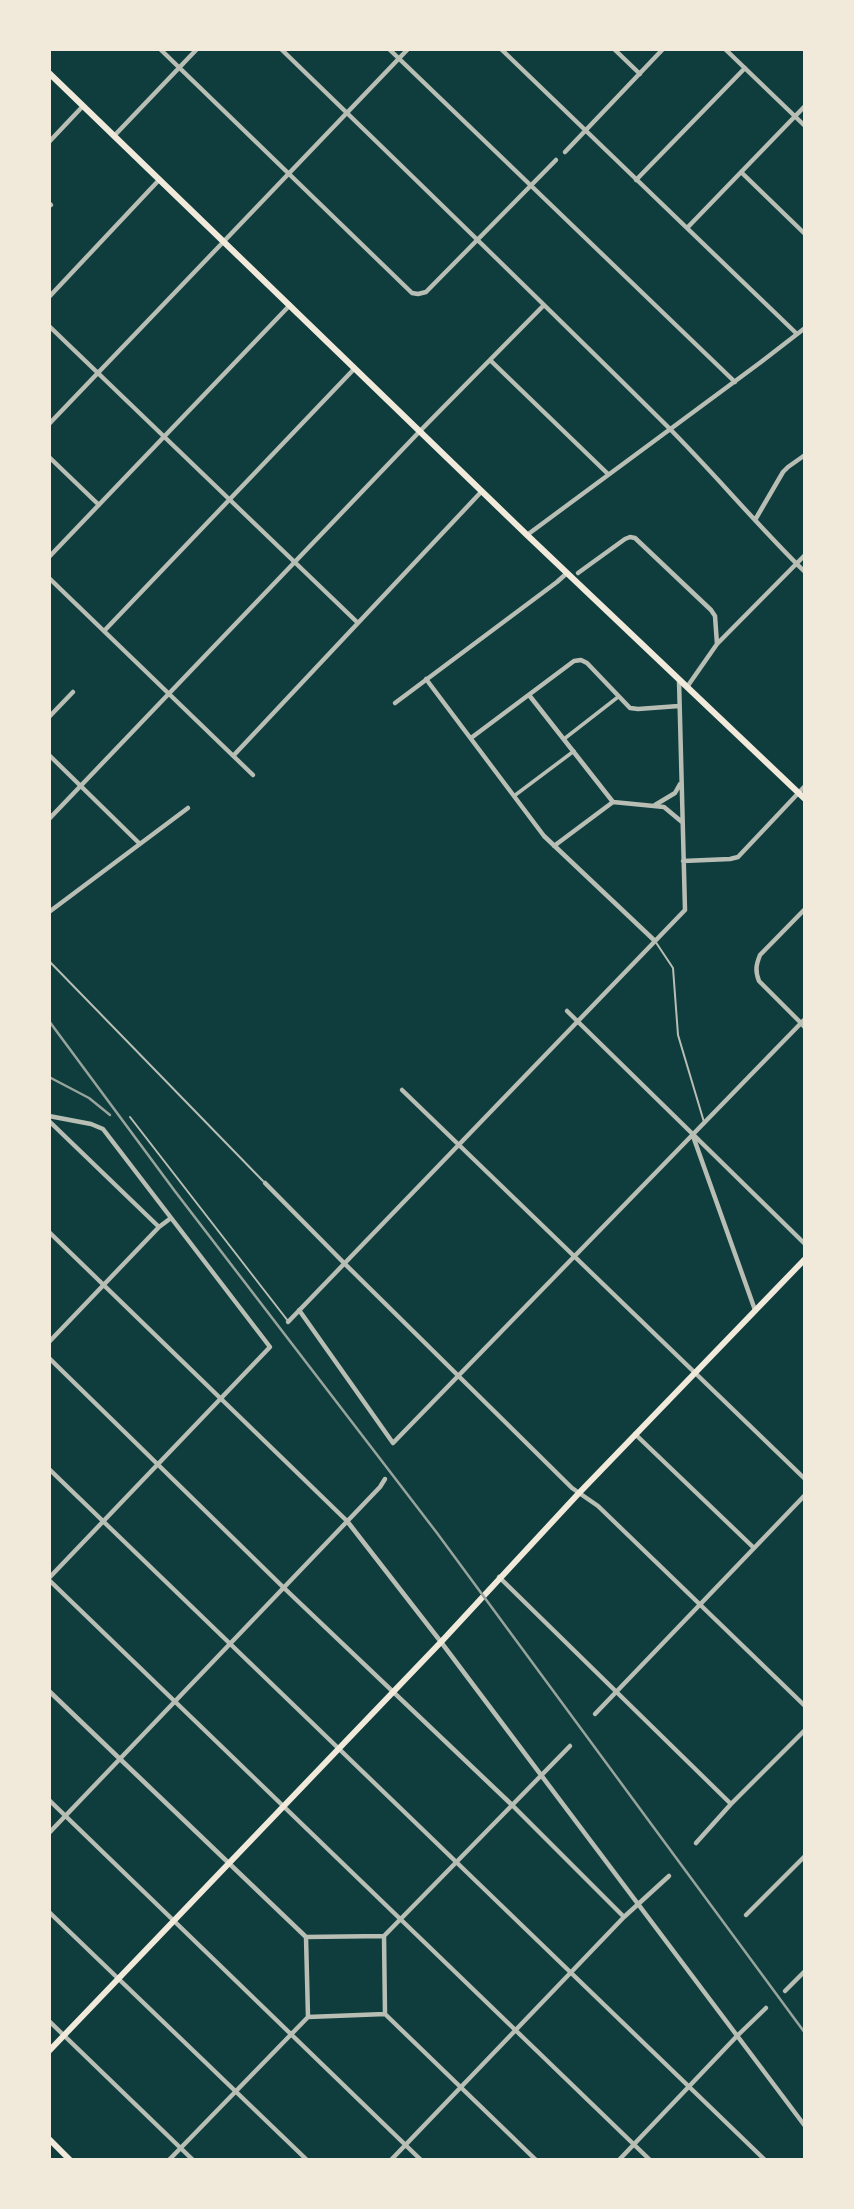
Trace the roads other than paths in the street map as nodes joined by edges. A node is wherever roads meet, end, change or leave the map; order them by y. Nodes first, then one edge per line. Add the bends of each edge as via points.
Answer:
1 (160, 49) edge
2 (197, 49) edge
3 (281, 49) edge
4 (389, 49) edge
5 (408, 49) edge
6 (501, 49) edge
7 (614, 49) edge
8 (663, 49) edge
9 (725, 49) edge
10 (399, 58) junction
11 (179, 68) junction
12 (745, 68) junction
13 (49, 73) edge
14 (640, 74) junction
15 (83, 106) junction
16 (805, 106) edge
17 (347, 113) junction
18 (795, 116) junction
19 (805, 126) edge
20 (585, 131) junction
21 (114, 136) junction
22 (49, 142) edge
23 (565, 152) dead end
24 (556, 160) dead end
25 (741, 172) junction
26 (288, 173) junction
27 (159, 180) junction
28 (636, 180) junction
29 (531, 185) junction
30 (687, 228) junction
31 (805, 233) edge
32 (478, 240) junction
33 (224, 241) junction
34 (49, 297) edge
35 (290, 305) junction
36 (544, 305) junction
37 (49, 326) edge
38 (805, 328) edge
39 (797, 334) junction
40 (490, 360) junction
41 (355, 368) junction
42 (97, 372) junction
43 (734, 382) junction
44 (49, 424) edge
45 (670, 429) junction
46 (420, 431) junction
47 (164, 437) junction
48 (805, 455) edge
49 (49, 457) edge
50 (608, 474) junction
51 (482, 491) junction
52 (229, 499) junction
53 (99, 505) junction
54 (755, 520) junction
55 (527, 535) junction
56 (805, 555) edge
57 (49, 557) edge
58 (295, 562) junction
59 (797, 564) junction
60 (805, 572) edge
61 (567, 573) junction
62 (578, 573) dead end
63 (49, 578) edge
64 (358, 623) junction
65 (105, 630) junction
66 (717, 644) junction
67 (426, 679) junction
68 (679, 680) junction
69 (686, 687) junction
70 (74, 692) dead end
71 (170, 693) junction
72 (529, 695) junction
73 (618, 697) junction
74 (395, 703) dead end
75 (679, 706) junction
76 (49, 717) edge
77 (471, 738) junction
78 (564, 739) junction
79 (574, 751) junction
80 (49, 755) edge
81 (234, 755) junction
82 (253, 775) dead end
83 (681, 782) junction
84 (81, 785) junction
85 (805, 786) edge
86 (799, 793) junction
87 (514, 796) junction
88 (805, 799) edge
89 (613, 802) junction
90 (654, 805) junction
91 (188, 808) dead end
92 (49, 819) edge
93 (682, 822) junction
94 (140, 844) junction
95 (554, 846) junction
96 (683, 860) junction
97 (805, 909) edge
98 (49, 912) edge
99 (655, 941) junction
100 (49, 961) edge
101 (567, 1011) dead end
102 (578, 1021) junction
103 (804, 1023) edge
104 (402, 1090) dead end
105 (49, 1116) edge
106 (130, 1117) dead end
107 (49, 1121) edge
108 (704, 1123) junction
109 (693, 1135) junction
110 (458, 1145) junction
111 (265, 1183) joint
112 (171, 1218) junction
113 (159, 1227) junction
114 (49, 1232) edge
115 (805, 1244) edge
116 (574, 1256) junction
117 (805, 1259) edge
118 (344, 1264) junction
119 (104, 1285) junction
120 (299, 1310) junction
121 (755, 1310) junction
122 (288, 1322) joint
123 (49, 1342) edge
124 (49, 1358) edge
125 (695, 1372) junction
126 (458, 1376) junction
127 (222, 1399) junction
128 (635, 1434) junction
129 (158, 1464) junction
130 (49, 1469) edge
131 (384, 1479) dead end
132 (805, 1479) edge
133 (579, 1493) junction
134 (805, 1495) edge
135 (347, 1521) junction
136 (103, 1523) junction
137 (754, 1548) junction
138 (499, 1577) junction
139 (49, 1579) edge
140 (283, 1587) junction
141 (700, 1604) junction
142 (441, 1642) junction
143 (229, 1644) junction
144 (49, 1691) edge
145 (393, 1692) junction
146 (616, 1692) junction
147 (175, 1700) junction
148 (805, 1706) edge
149 (594, 1714) dead end
150 (805, 1730) edge
151 (570, 1746) dead end
152 (338, 1749) junction
153 (120, 1759) junction
154 (540, 1775) junction
155 (49, 1800) edge
156 (512, 1804) junction
157 (731, 1804) junction
158 (284, 1807) junction
159 (65, 1816) junction
160 (49, 1833) edge
161 (696, 1843) dead end
162 (805, 1856) edge
163 (457, 1861) junction
164 (229, 1864) junction
165 (669, 1876) dead end
166 (638, 1903) junction
167 (49, 1912) edge
168 (746, 1915) dead end
169 (624, 1916) junction
170 (402, 1919) junction
171 (174, 1920) junction
172 (306, 1937) junction
173 (384, 1937) junction
174 (805, 1970) edge
175 (570, 1972) junction
176 (119, 1979) junction
177 (785, 1991) dead end
178 (766, 2008) dead end
179 (385, 2014) junction
180 (308, 2017) junction
181 (49, 2021) edge
182 (514, 2030) junction
183 (291, 2035) junction
184 (64, 2036) junction
185 (737, 2036) junction
186 (49, 2051) edge
187 (688, 2086) junction
188 (460, 2087) junction
189 (237, 2091) junction
190 (805, 2126) edge
191 (49, 2139) edge
192 (634, 2144) junction
193 (405, 2145) junction
194 (181, 2148) junction
195 (71, 2160) edge
196 (169, 2160) edge
197 (193, 2160) edge
198 (307, 2160) edge
199 (391, 2160) edge
200 (421, 2160) edge
201 (536, 2160) edge
202 (619, 2160) edge
203 (650, 2160) edge
204 (765, 2160) edge

1 - 11 street
2 - 11 street
3 - 17 street
4 - 10 street
5 - 10 street
6 - 20 street
7 - 14 street
8 - 14 street
9 - 12 street
10 - 17 street
10 - 29 street
11 - 21 street
11 - 26 street
12 - 18 street
12 - 28 street
13 - 15 main road
14 - 20 street
15 - 21 main road
15 - 22 street
16 - 18 street
17 - 26 street
17 - 32 street
18 - 19 street
18 - 25 street
20 - 23 street
20 - 28 street
21 - 27 main road
24 - 29 street
25 - 30 street
25 - 31 street
26 - 32 street via 412,293 426,292
26 - 33 street
27 - 33 main road
27 - 34 street
28 - 30 street
29 - 32 street
29 - 43 street
30 - 39 street
32 - 36 street
33 - 35 main road
33 - 42 street
35 - 41 main road
35 - 47 street
36 - 40 street
36 - 45 street
37 - 42 street
38 - 39 street
39 - 43 street
40 - 46 street
40 - 50 street
41 - 46 main road
41 - 52 street
42 - 44 street
42 - 47 street
43 - 45 street
45 - 50 street
45 - 54 street
46 - 51 main road
46 - 58 street
47 - 52 street
47 - 53 street
48 - 54 street via 783,472
49 - 53 street
50 - 55 street
51 - 55 main road
51 - 64 street
52 - 58 street
52 - 65 street
53 - 57 street
54 - 59 street
55 - 61 main road
56 - 59 street
58 - 64 street
58 - 71 street
59 - 60 street
59 - 66 street
61 - 67 street
61 - 68 main road
62 - 66 street via 625,539 635,538 711,610
63 - 65 street
64 - 81 street
65 - 71 street
66 - 69 street
67 - 74 street
67 - 77 street
68 - 69 main road
68 - 75 street
69 - 86 main road
70 - 76 street
71 - 81 street
71 - 84 street
72 - 73 street via 581,660
72 - 77 street
72 - 78 street
73 - 75 street via 630,708
73 - 78 street
75 - 83 street
77 - 87 street
78 - 79 street
79 - 87 street
79 - 89 street
80 - 84 street
81 - 82 street
83 - 90 street via 675,793
83 - 93 street
84 - 92 street
84 - 94 street
85 - 86 street
86 - 88 main road
86 - 96 street via 738,857
87 - 95 street
89 - 90 street
89 - 95 street
90 - 93 street
91 - 94 street
93 - 96 street
94 - 98 street
95 - 99 street
96 - 99 street via 685,910
97 - 103 street via 756,964 759,981
99 - 102 street
99 - 108 lane via 673,968 678,1035
100 - 111 lane
101 - 102 street
102 - 109 street
102 - 110 street
103 - 108 street
104 - 110 street
105 - 112 street via 103,1129
106 - 122 lane
107 - 113 street
108 - 109 street
109 - 115 street
109 - 116 street
109 - 121 street
110 - 116 street
110 - 118 street
111 - 118 street
112 - 113 street
112 - 127 street via 270,1348
113 - 119 street
114 - 119 street
116 - 125 street
116 - 126 street
117 - 121 main road
118 - 120 street
118 - 126 street
119 - 123 street
119 - 127 street
120 - 122 street
120 - 126 street via 393,1443
121 - 125 main road
124 - 129 street
125 - 128 main road
125 - 132 street
126 - 133 street
127 - 129 street
127 - 135 street
128 - 133 main road
128 - 137 street
129 - 136 street
129 - 140 street
130 - 136 street
131 - 135 street
133 - 138 main road
133 - 141 street
134 - 137 street
135 - 140 street
135 - 142 street
136 - 139 street
136 - 143 street
137 - 141 street
138 - 142 main road
138 - 146 street
139 - 147 street
140 - 143 street
140 - 145 street
141 - 146 street
141 - 148 street
142 - 145 main road
142 - 154 street
143 - 147 street
143 - 152 street
144 - 153 street
145 - 152 main road
145 - 156 street
146 - 149 street
146 - 157 street
147 - 153 street
147 - 158 street
150 - 157 street
151 - 154 street
152 - 158 main road
152 - 163 street
153 - 159 street
153 - 164 street
154 - 156 street
154 - 166 street
155 - 159 street
156 - 163 street
156 - 169 street
157 - 161 street
158 - 164 main road
158 - 170 street
159 - 160 street
159 - 171 street
162 - 168 street
163 - 170 street
163 - 175 street
164 - 171 main road
164 - 172 street
165 - 166 street
166 - 169 street
166 - 185 street
167 - 176 street
169 - 175 street
170 - 173 street
170 - 182 street
171 - 176 main road
171 - 183 street
172 - 173 street
172 - 180 street
173 - 179 street
174 - 177 street
175 - 182 street
175 - 187 street
176 - 184 main road
176 - 189 street
178 - 185 street
179 - 180 street
179 - 188 street
180 - 183 street
181 - 184 street
182 - 188 street
182 - 192 street
183 - 189 street
183 - 193 street
184 - 186 main road
184 - 194 street
185 - 187 street
185 - 190 street
187 - 192 street
187 - 204 street
188 - 193 street
188 - 201 street
189 - 194 street
189 - 198 street
191 - 195 main road
192 - 202 street
192 - 203 street
193 - 199 street
193 - 200 street
194 - 196 street
194 - 197 street

